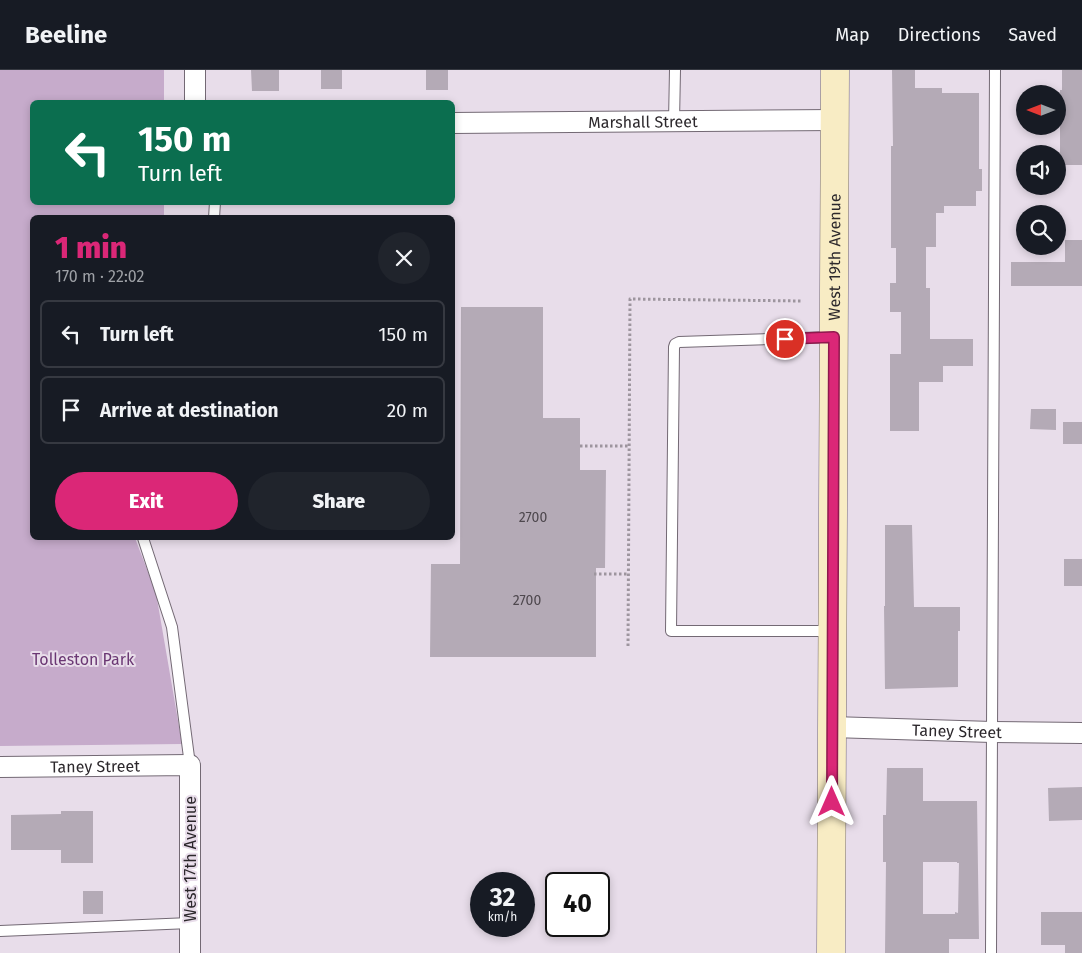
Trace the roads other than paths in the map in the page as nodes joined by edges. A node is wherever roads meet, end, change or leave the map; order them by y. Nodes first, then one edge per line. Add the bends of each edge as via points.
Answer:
1 (195, 70) edge
2 (675, 70) edge
3 (835, 70) edge
4 (995, 70) edge
5 (195, 100) edge
6 (835, 120) junction
7 (455, 122) edge
8 (674, 122) junction
9 (834, 337) junction
10 (145, 540) edge
11 (833, 631) junction
12 (832, 727) junction
13 (992, 732) junction
14 (1082, 733) edge
15 (190, 765) junction
16 (0, 767) edge
17 (190, 923) junction
18 (0, 931) edge
19 (190, 953) edge
20 (831, 953) edge
21 (991, 953) edge

1 - 5 street
2 - 8 lane
3 - 6 street, West 19th Avenue
4 - 13 lane
6 - 8 street, Marshall Street
6 - 9 street, West 19th Avenue
7 - 8 street, Marshall Street
9 - 11 street, West 19th Avenue
9 - 11 lane via 675,344 671,621 671,631
10 - 15 lane via 172,627
11 - 12 street, West 19th Avenue
12 - 13 street, Taney Street
12 - 20 street, West 19th Avenue
13 - 14 street, Taney Street
13 - 21 lane
15 - 16 street, Taney Street
15 - 17 street, West 17th Avenue
17 - 18 lane
17 - 19 street, West 17th Avenue

